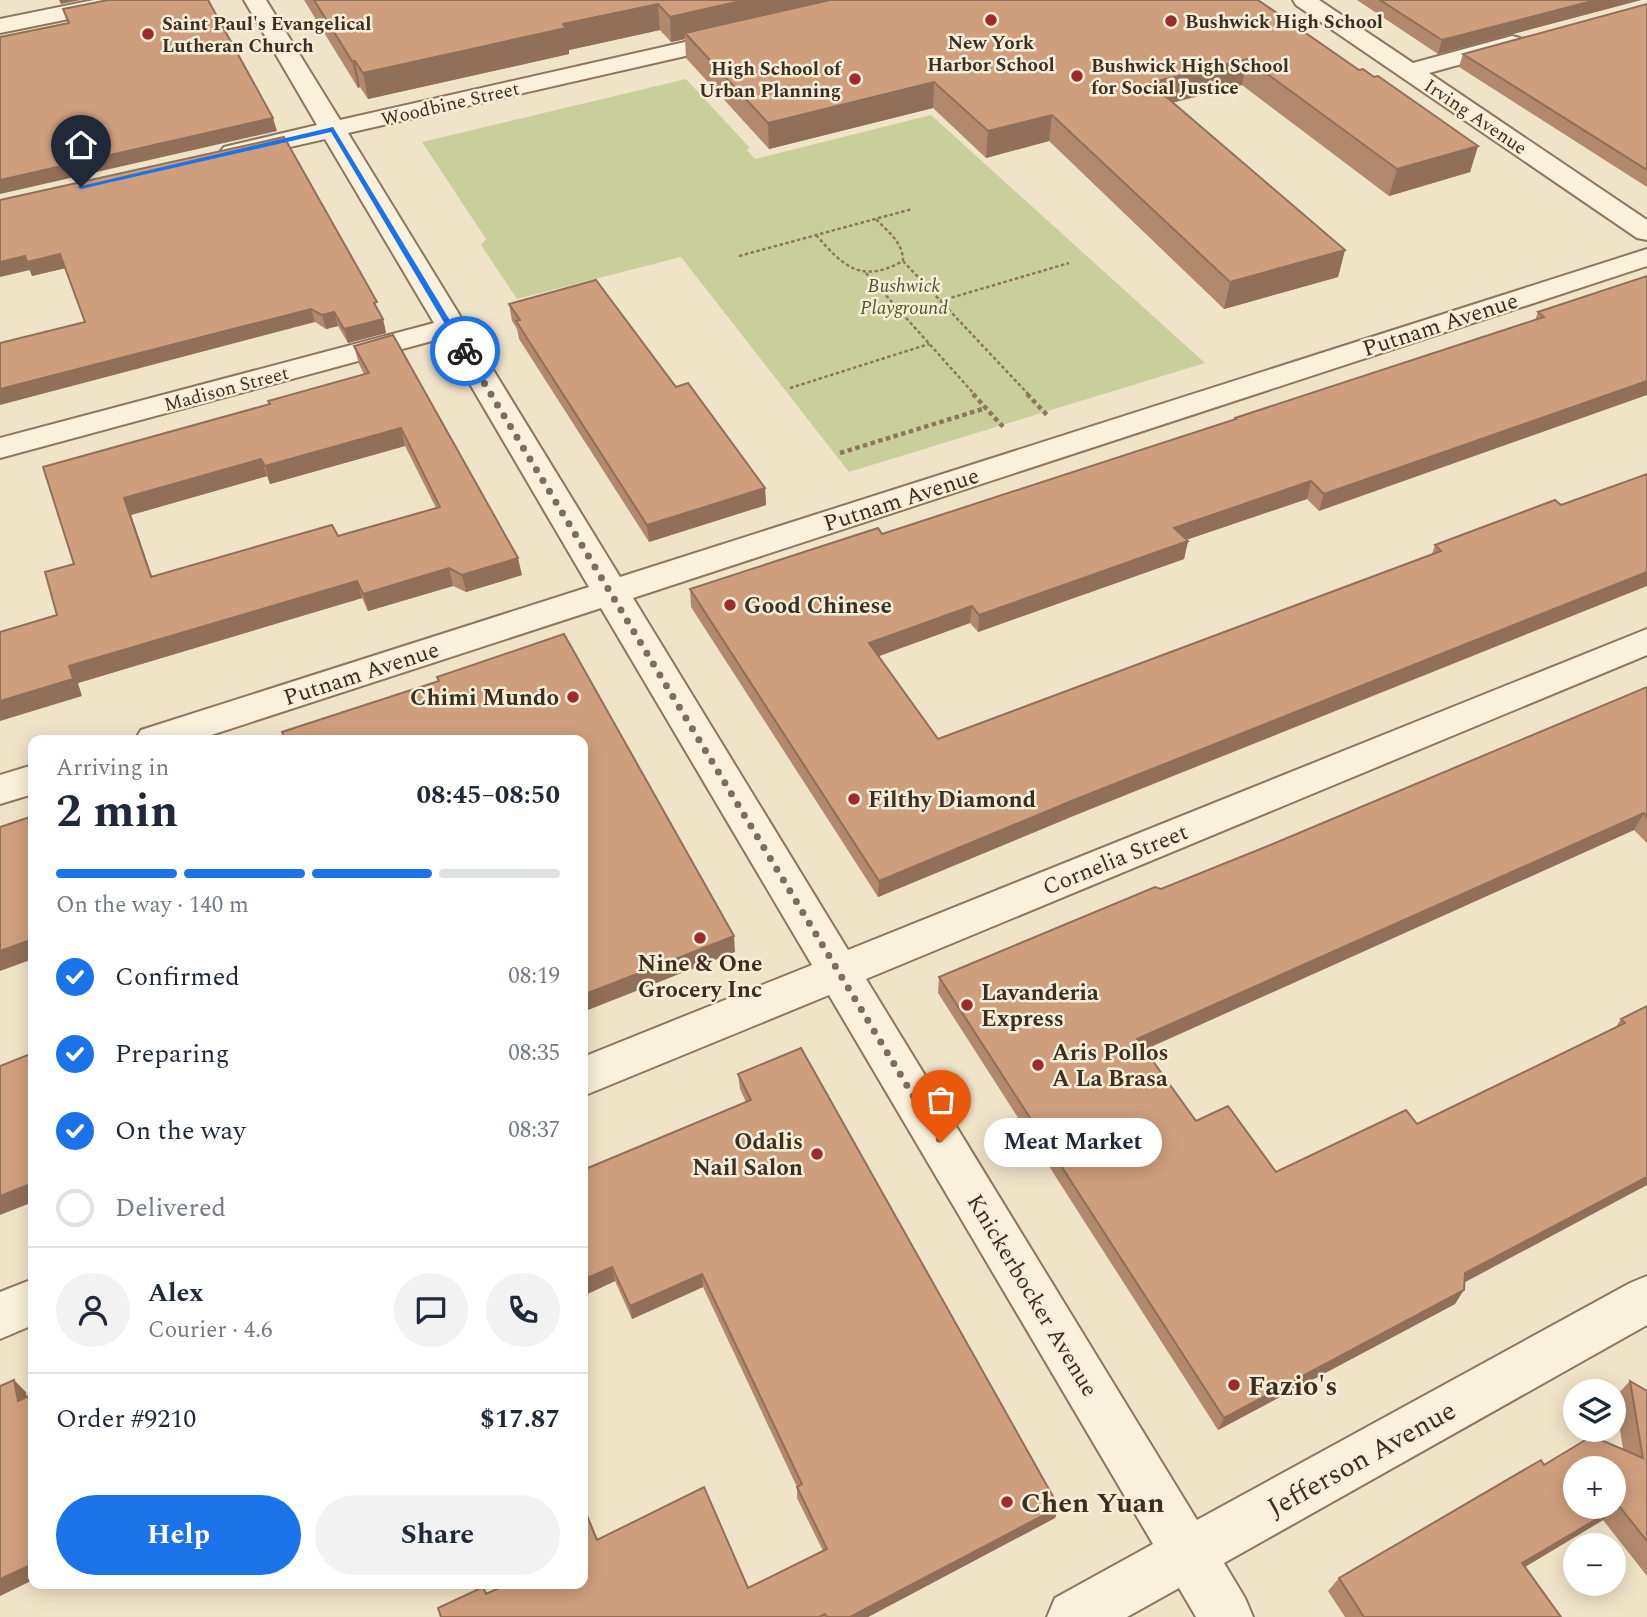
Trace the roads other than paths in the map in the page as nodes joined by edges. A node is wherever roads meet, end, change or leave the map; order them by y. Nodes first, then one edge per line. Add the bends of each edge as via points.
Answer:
1 (128, 0) edge
2 (255, 0) edge
3 (1304, 0) edge
4 (0, 26) edge
5 (764, 31) edge
6 (1531, 38) edge
7 (1409, 71) junction
8 (333, 130) junction
9 (202, 159) edge
10 (1647, 232) edge
11 (1647, 257) edge
12 (452, 327) junction
13 (0, 448) edge
14 (611, 592) junction
15 (1647, 641) edge
16 (169, 735) edge
17 (28, 781) edge
18 (0, 790) edge
19 (839, 972) junction
20 (588, 1075) edge
21 (1647, 1299) edge
22 (28, 1304) edge
23 (0, 1316) edge
24 (1188, 1554) junction
25 (1074, 1617) edge
26 (1226, 1617) edge

1 - 4 street
2 - 8 street, Knickerbocker Avenue
3 - 7 street, Irving Avenue
5 - 8 street, Woodbine Street
6 - 7 street
7 - 10 street, Irving Avenue
8 - 9 street, Woodbine Street
8 - 12 street, Knickerbocker Avenue
11 - 14 street, Putnam Avenue
12 - 13 street, Madison Street
12 - 14 street, Knickerbocker Avenue
14 - 16 street, Putnam Avenue
14 - 19 street, Knickerbocker Avenue
15 - 19 street, Cornelia Street
17 - 18 street
19 - 20 street, Cornelia Street
19 - 24 street, Knickerbocker Avenue
21 - 24 street, Jefferson Avenue
22 - 23 street
24 - 25 street, Jefferson Avenue
24 - 26 street, Knickerbocker Avenue

